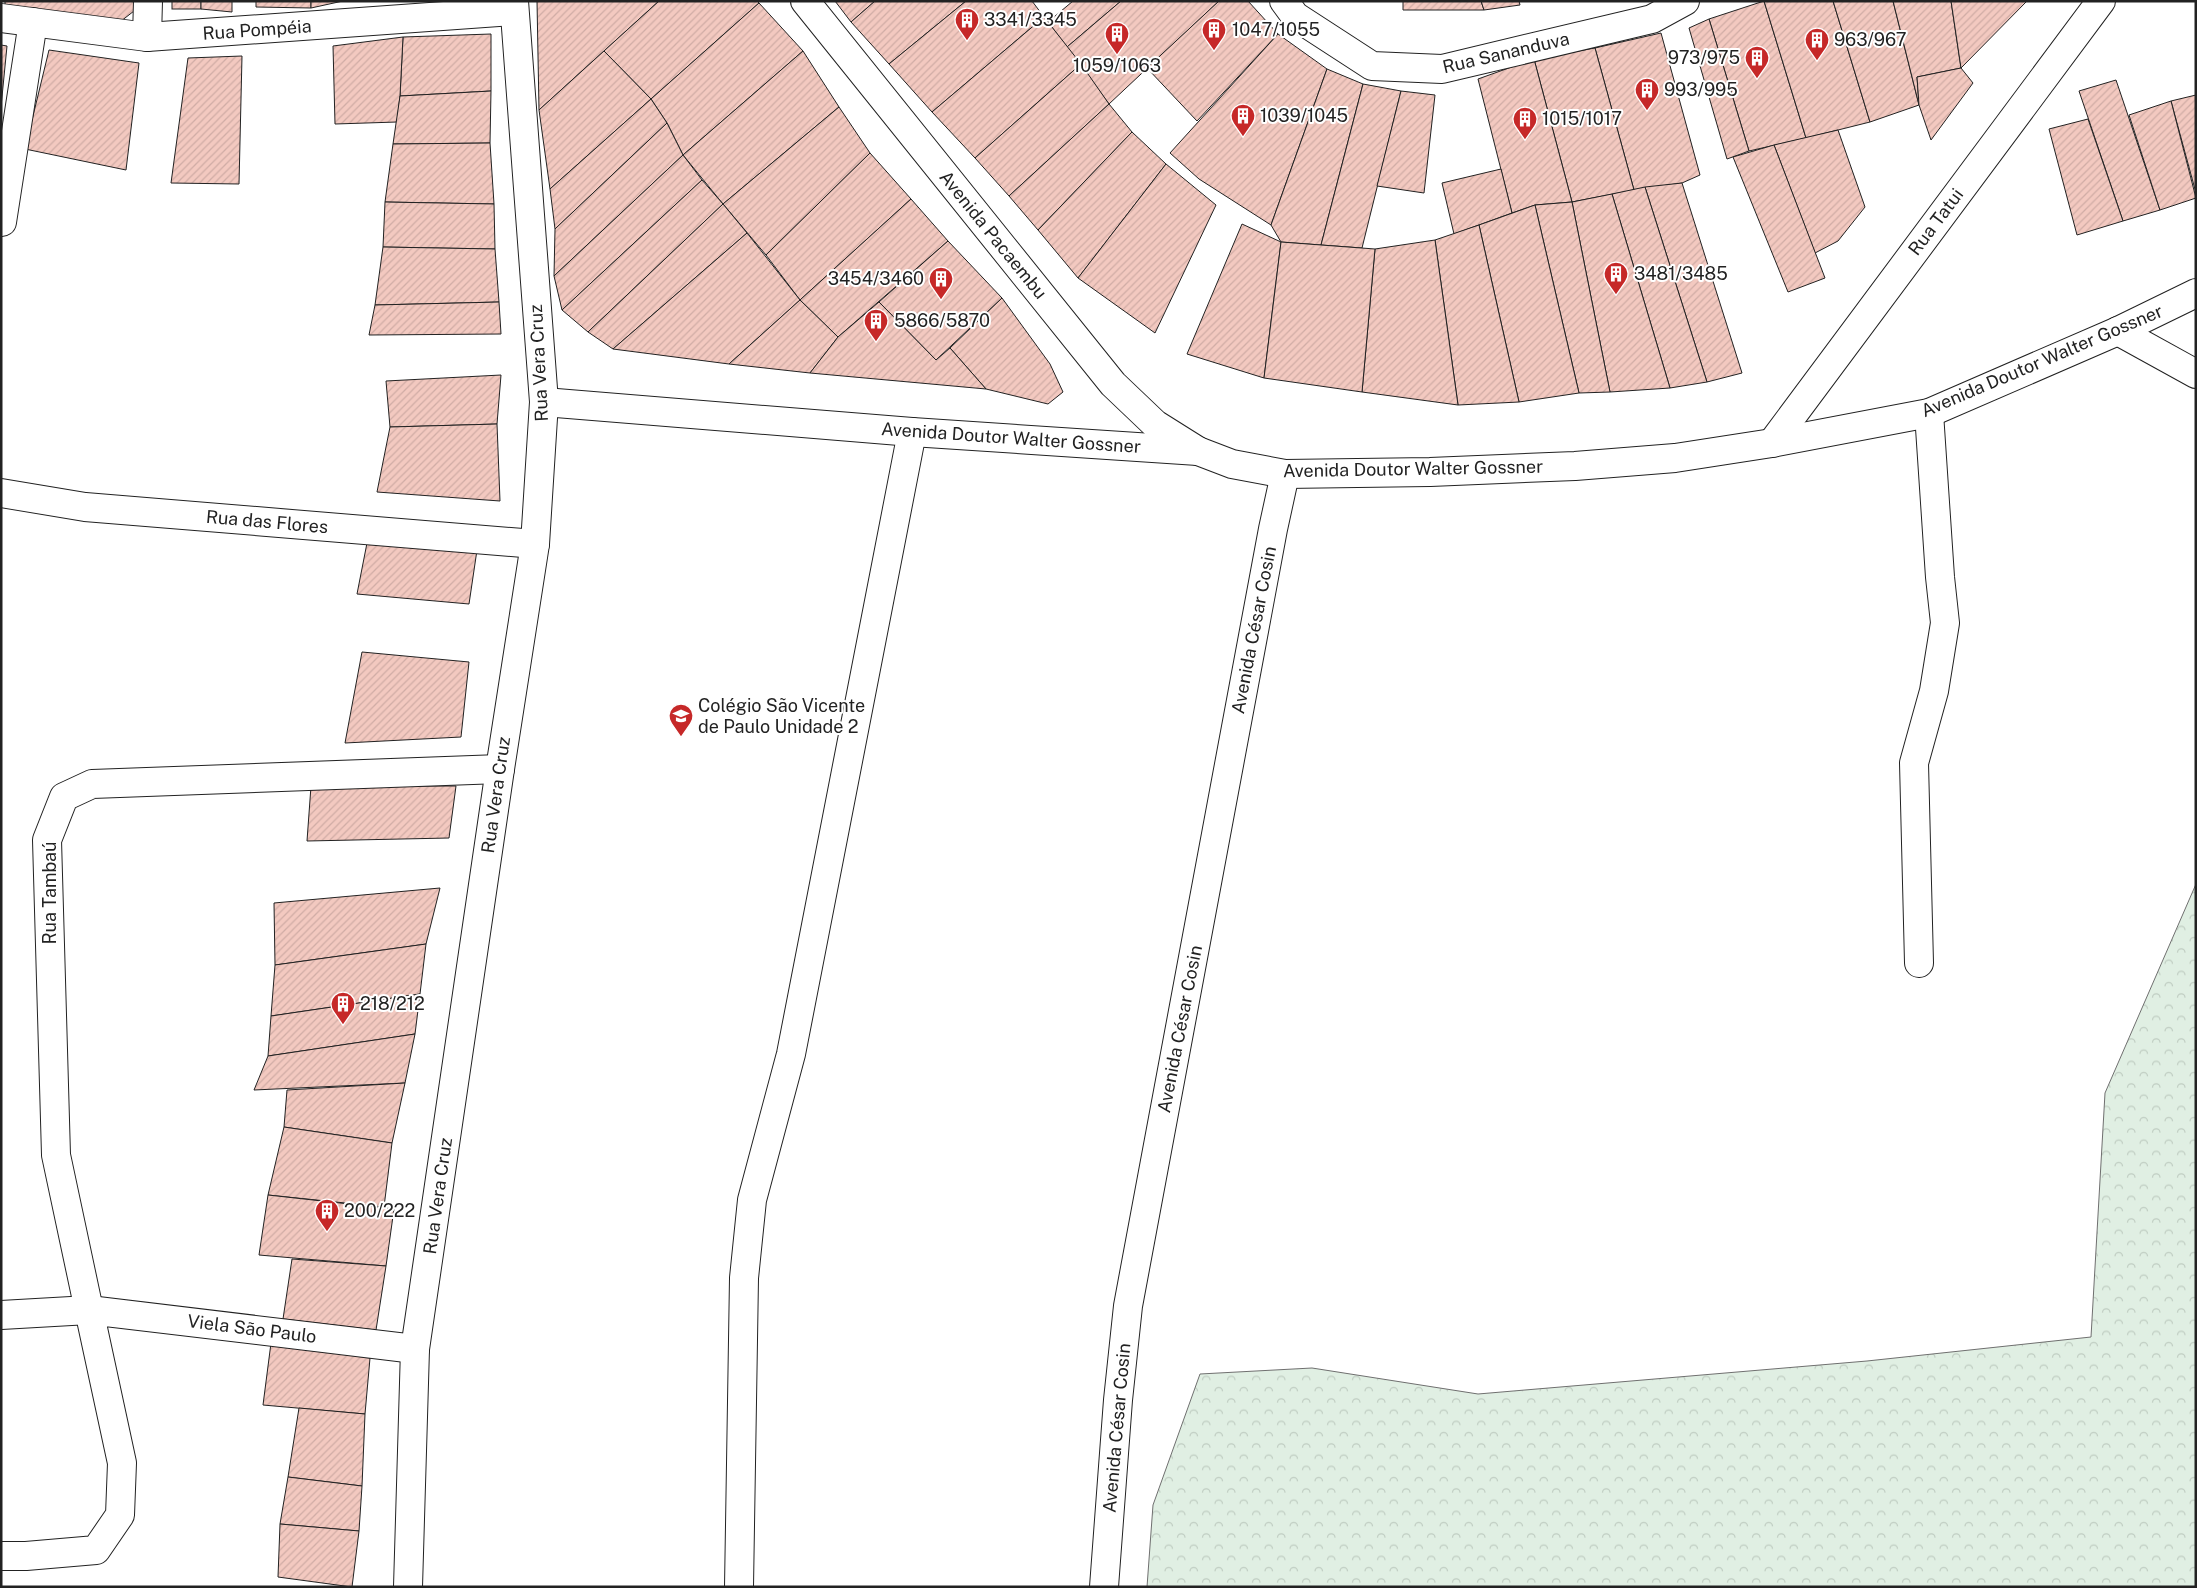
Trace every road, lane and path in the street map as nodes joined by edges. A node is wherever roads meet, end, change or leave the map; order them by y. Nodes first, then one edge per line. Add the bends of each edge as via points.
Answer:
1 (148, 1) edge
2 (805, 1) edge
3 (1284, 1) edge
4 (1685, 1) edge
5 (2101, 1) edge
6 (514, 6) edge
7 (1, 18) edge
8 (33, 22) junction
9 (147, 37) junction
10 (2, 222) edge
11 (2196, 293) edge
12 (2118, 331) junction
13 (2196, 374) edge
14 (544, 402) junction
15 (1929, 413) junction
16 (912, 432) junction
17 (1772, 443) junction
18 (1198, 450) junction
19 (1285, 474) junction
20 (1, 493) edge
21 (534, 544) junction
22 (500, 768) junction
23 (1918, 963) dead end
24 (89, 1310) junction
25 (1, 1315) edge
26 (415, 1349) junction
27 (1, 1556) edge
28 (408, 1587) edge
29 (739, 1587) edge
30 (1104, 1587) edge

1 - 9 street
2 - 18 street, Avenida Pacaembu via 1113,384 1154,424
3 - 4 street, Rua Sananduva via 1295,16 1372,66 1442,69 1652,19
5 - 17 street, Rua Tatui
6 - 9 street, Rua Pompéia
6 - 14 street, Rua Vera Cruz
7 - 8 street, Rua Pompéia
8 - 9 street, Rua Pompéia
8 - 10 street
11 - 12 street, Avenida Doutor Walter Gossner
12 - 13 street
12 - 15 street, Avenida Doutor Walter Gossner
14 - 16 street, Avenida Doutor Walter Gossner
14 - 21 street, Rua Vera Cruz
15 - 17 street, Avenida Doutor Walter Gossner
15 - 23 street via 1946,623 1934,691 1914,763
16 - 18 street, Avenida Doutor Walter Gossner
16 - 29 street via 792,1054 752,1200 744,1278
17 - 19 street, Avenida Doutor Walter Gossner via 1675,458 1575,466
18 - 19 street, Avenida Doutor Walter Gossner via 1232,464
19 - 30 street, Avenida César Cosin via 1128,1306
20 - 21 street, Rua das Flores via 85,507
21 - 22 street, Rua Vera Cruz
22 - 24 street, Rua Tambaú via 92,784 64,797 47,840 56,1155
22 - 26 street, Rua Vera Cruz
24 - 25 street
24 - 26 street, Viela São Paulo
24 - 27 street, Rua Tambaú via 122,1463 120,1515 96,1550
26 - 28 street, Rua Vera Cruz

